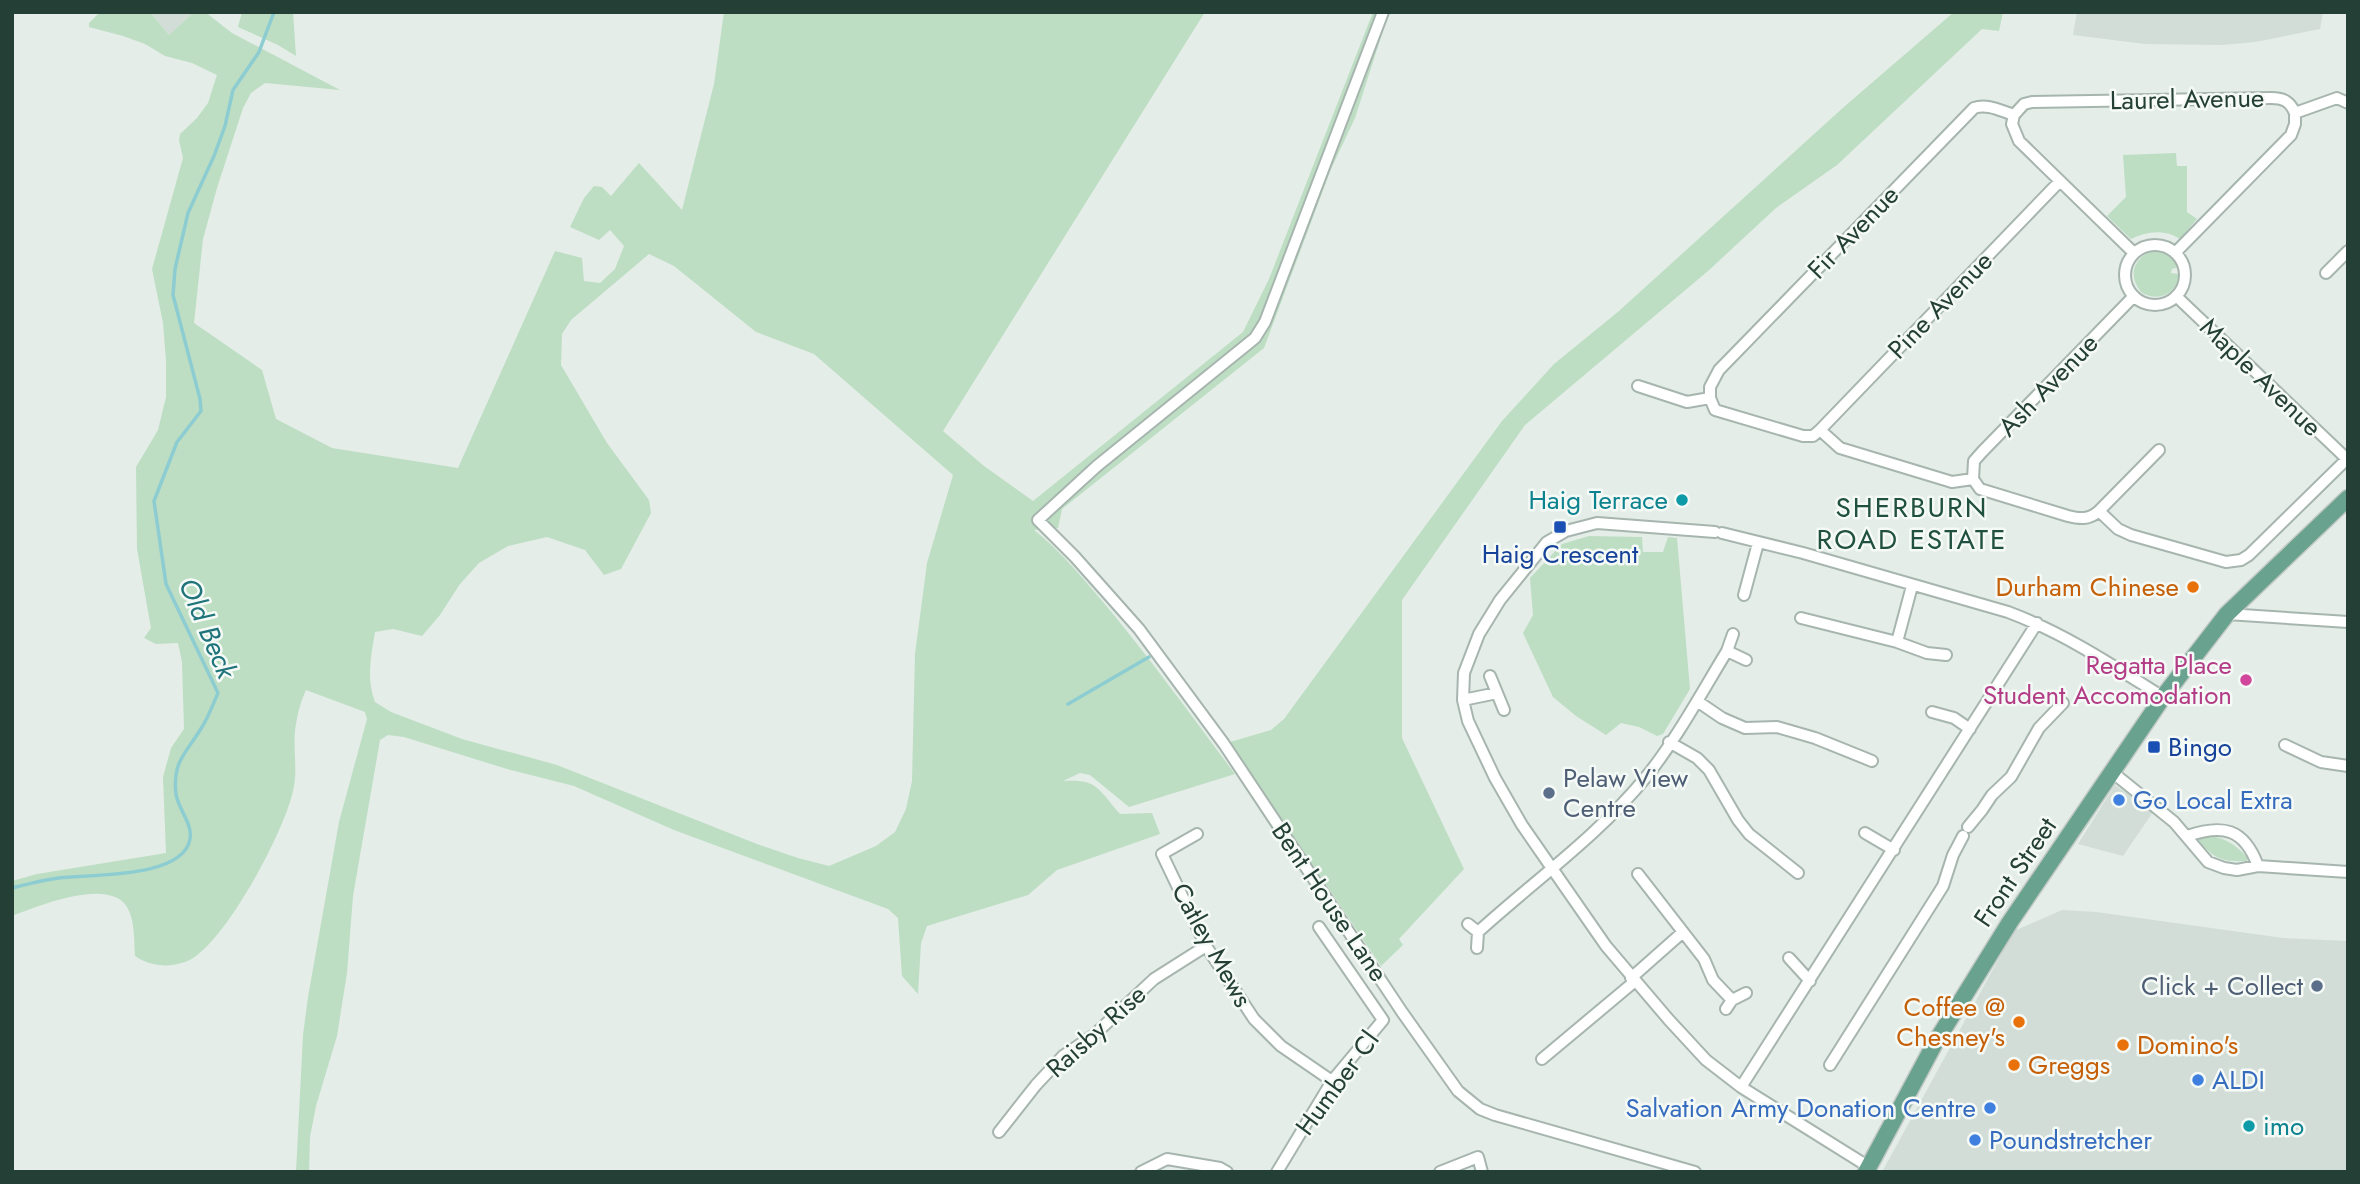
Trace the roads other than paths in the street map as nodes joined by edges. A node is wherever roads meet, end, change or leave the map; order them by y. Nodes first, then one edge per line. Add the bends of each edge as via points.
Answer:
1 (1383, 12) edge
2 (2348, 103) edge
3 (2016, 112) junction
4 (2295, 113) junction
5 (2060, 181) junction
6 (2348, 251) edge
7 (2134, 253) junction
8 (2175, 253) junction
9 (2326, 273) dead end
10 (2134, 296) junction
11 (2176, 296) junction
12 (1638, 386) dead end
13 (1710, 398) junction
14 (1820, 430) junction
15 (2159, 450) dead end
16 (2347, 459) edge
17 (1973, 479) junction
18 (2348, 498) edge
19 (2099, 511) junction
20 (1758, 543) junction
21 (1912, 586) junction
22 (1744, 595) dead end
23 (2227, 614) junction
24 (1801, 618) dead end
25 (2348, 622) edge
26 (2037, 623) junction
27 (1732, 634) dead end
28 (1897, 642) junction
29 (1727, 652) junction
30 (1946, 655) dead end
31 (1746, 660) dead end
32 (1490, 676) dead end
33 (1497, 693) junction
34 (2163, 697) junction
35 (1463, 700) junction
36 (1697, 701) junction
37 (2063, 703) dead end
38 (1504, 710) dead end
39 (1931, 712) dead end
40 (1970, 729) junction
41 (1669, 742) junction
42 (2285, 745) dead end
43 (1872, 761) dead end
44 (2348, 766) edge
45 (2112, 772) junction
46 (1865, 833) dead end
47 (1197, 834) dead end
48 (2188, 836) junction
49 (1894, 850) junction
50 (2258, 866) junction
51 (1552, 869) junction
52 (2348, 872) edge
53 (1798, 873) dead end
54 (1638, 874) dead end
55 (1468, 924) dead end
56 (1319, 927) dead end
57 (1478, 932) junction
58 (1683, 932) junction
59 (1206, 946) junction
60 (1477, 948) dead end
61 (1789, 958) dead end
62 (1633, 980) junction
63 (1810, 981) junction
64 (1746, 993) dead end
65 (1542, 1059) dead end
66 (1829, 1065) dead end
67 (1332, 1081) junction
68 (1741, 1087) junction
69 (999, 1132) dead end
70 (1868, 1169) edge
71 (1142, 1172) edge
72 (1227, 1172) edge
73 (1277, 1172) edge
74 (1440, 1172) edge
75 (1482, 1172) edge
76 (1695, 1172) edge

1 - 76 street, Bent House Lane via 1255,338 1038,520 1139,629 1216,733 1402,1012 1467,1100 1495,1115
2 - 4 street, Laurel Avenue via 2337,98
3 - 4 street, Laurel Avenue via 2032,102 2281,98
3 - 5 street via 2012,124 2019,141
3 - 13 street, Fir Avenue via 1974,108 1719,370
4 - 8 street via 2291,135
5 - 7 street
5 - 14 street, Pine Avenue
6 - 9 street
7 - 8 street via 2155,245
7 - 10 street via 2125,275
8 - 11 street via 2185,273
10 - 11 street via 2159,304
10 - 17 street, Ash Avenue via 1974,461
11 - 16 street, Maple Avenue
12 - 13 street via 1687,402
13 - 14 street via 1715,410 1803,436
14 - 17 street via 1840,448 1952,482
15 - 19 street
16 - 19 street, Maple Avenue via 2241,560 2226,562 2131,535
17 - 19 street via 1980,489 2068,516 2081,519
18 - 23 main road, Front Street
20 - 21 street
20 - 22 street
20 - 35 street via 1718,532 1597,523 1566,531 1547,542 1479,634 1464,673
21 - 26 street
21 - 28 street
23 - 25 street
23 - 34 main road, Front Street
24 - 28 street
26 - 34 street via 2078,643
26 - 40 street
27 - 29 street
28 - 30 street
29 - 31 street
29 - 36 street
32 - 33 street
33 - 35 street
33 - 38 street
34 - 45 main road, Front Street
35 - 51 street via 1495,778
36 - 41 street
36 - 43 street via 1745,728 1777,727
37 - 66 street via 2039,728 2011,776 1965,831 1943,886
39 - 40 street via 1954,718
40 - 49 street
41 - 51 street via 1647,776
41 - 53 street via 1709,770 1749,834
42 - 44 street via 2320,762
45 - 48 street
45 - 70 main road, Front Street via 2010,922 1936,1043
46 - 49 street
47 - 59 street, Catley Mews via 1162,854
48 - 50 street via 2208,862 2224,869
48 - 50 street via 2207,830 2239,836 2251,846
49 - 63 street
50 - 52 street
51 - 57 street
51 - 62 street
54 - 58 street
55 - 57 street
56 - 67 street, Humber Cl via 1383,1020
57 - 60 street
58 - 62 street
58 - 64 street via 1729,1004
59 - 67 street, Catley Mews via 1254,1019 1281,1046
59 - 69 street, Raisby Rise via 1154,979 1094,1035 1063,1056
61 - 63 street
62 - 65 street
62 - 68 street via 1706,1060
63 - 68 street
67 - 73 street, Humber Cl
68 - 70 street
71 - 72 street via 1167,1159
74 - 75 street via 1478,1157

